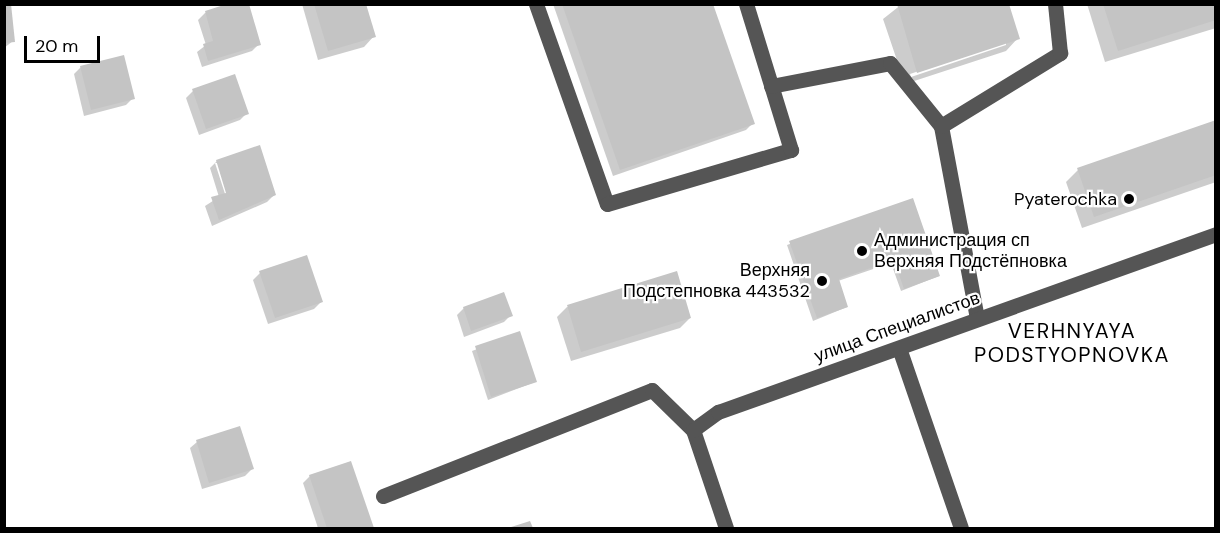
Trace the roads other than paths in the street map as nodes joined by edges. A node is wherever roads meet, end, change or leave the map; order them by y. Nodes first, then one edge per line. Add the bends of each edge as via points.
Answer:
1 (536, 4) edge
2 (746, 4) edge
3 (1055, 4) edge
4 (771, 86) junction
5 (941, 126) junction
6 (1215, 234) edge
7 (977, 319) junction
8 (899, 348) junction
9 (693, 430) junction
10 (383, 496) dead end
11 (726, 528) edge
12 (961, 528) edge

1 - 4 street via 607,204 791,150
2 - 4 street
3 - 5 street via 1060,53
4 - 5 street via 890,63
5 - 7 street
6 - 7 street, улица Специалистов
7 - 8 street, улица Специалистов
8 - 9 street, улица Специалистов via 718,412
8 - 12 street
9 - 10 street via 652,390
9 - 11 street

